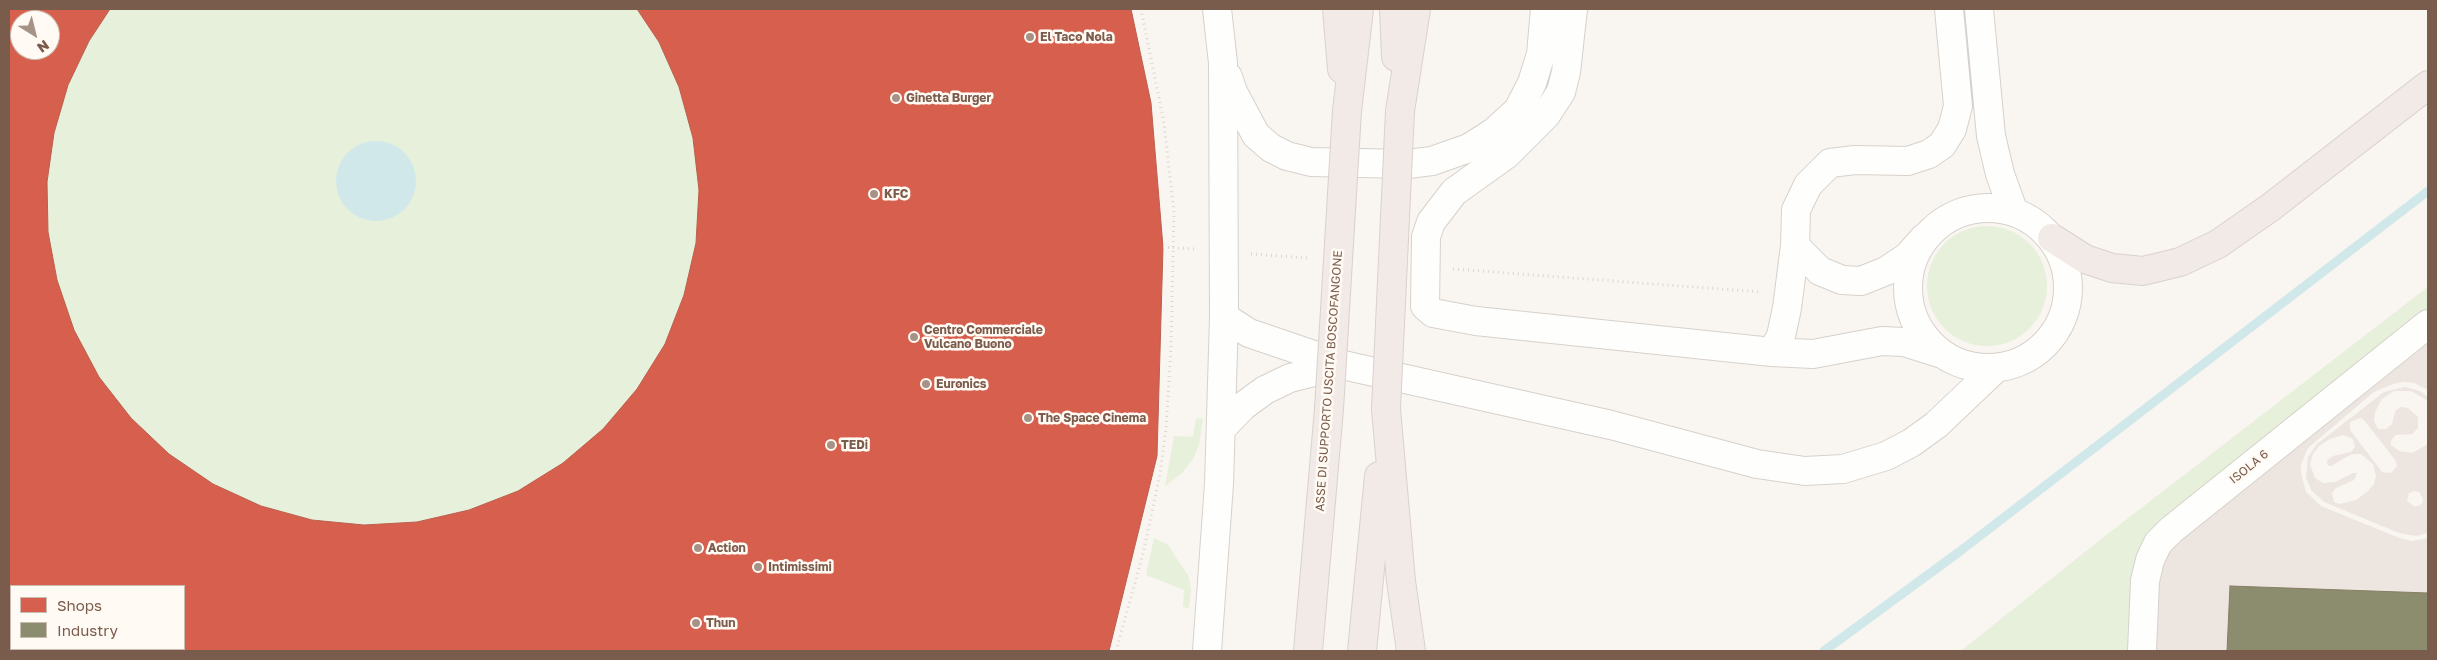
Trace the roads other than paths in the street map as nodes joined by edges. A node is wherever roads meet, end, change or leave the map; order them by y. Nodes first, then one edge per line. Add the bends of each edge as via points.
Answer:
1 (1217, 9) edge
2 (1337, 9) edge
3 (1359, 9) edge
4 (1394, 9) edge
5 (1416, 9) edge
6 (1545, 9) edge
7 (1573, 9) edge
8 (1949, 9) edge
9 (1979, 9) edge
10 (1223, 63) junction
11 (2428, 85) edge
12 (1348, 111) junction
13 (1400, 111) junction
14 (2013, 210) junction
15 (1924, 238) junction
16 (2052, 238) junction
17 (1795, 246) junction
18 (1224, 317) junction
19 (2428, 324) edge
20 (1772, 352) junction
21 (1942, 354) junction
22 (1343, 365) junction
23 (1996, 368) junction
24 (1386, 409) junction
25 (1221, 430) junction
26 (1207, 651) edge
27 (1308, 651) edge
28 (1362, 651) edge
29 (1411, 651) edge
30 (2142, 651) edge

1 - 10 street
2 - 12 highway
3 - 12 highway
4 - 13 highway
5 - 13 highway
6 - 10 street via 1540,54 1532,83 1518,110 1494,132 1469,148 1432,161 1408,164 1311,162 1288,156 1271,148 1256,135 1233,92
7 - 20 street via 1561,92 1546,116 1507,154 1454,192 1431,222 1426,237 1425,306 1433,313 1476,321
8 - 17 street via 1958,106 1952,128 1942,145 1929,154 1908,161 1830,163 1808,186 1796,210
9 - 14 street via 1991,136
10 - 18 street
11 - 16 highway via 2241,228 2218,244 2180,262 2143,270 2112,268 2085,259
12 - 27 highway, ASSE DI SUPPORTO USCITA BOSCOFANGONE, bridge via 1329,409
13 - 24 highway, bridge
14 - 15 street via 1989,206 1964,210 1942,221
14 - 16 street via 2035,221
15 - 17 street via 1907,257 1886,271 1861,281 1842,280 1820,271
15 - 21 street via 1912,260 1907,286 1911,312 1923,336
16 - 23 street via 2064,259 2069,283 2057,330 2041,349 2020,362
17 - 20 street via 1781,336
18 - 22 street via 1249,333
18 - 25 street
19 - 30 street, ISOLA 6 via 2158,543 2145,581
20 - 21 street via 1813,354 1882,341 1904,342
21 - 23 street via 1977,368
22 - 23 street via 1611,425 1757,464 1805,471 1843,469 1886,456 1911,443 1936,425
22 - 25 street via 1290,378 1265,390
24 - 28 highway
24 - 29 highway via 1401,581
25 - 26 street

